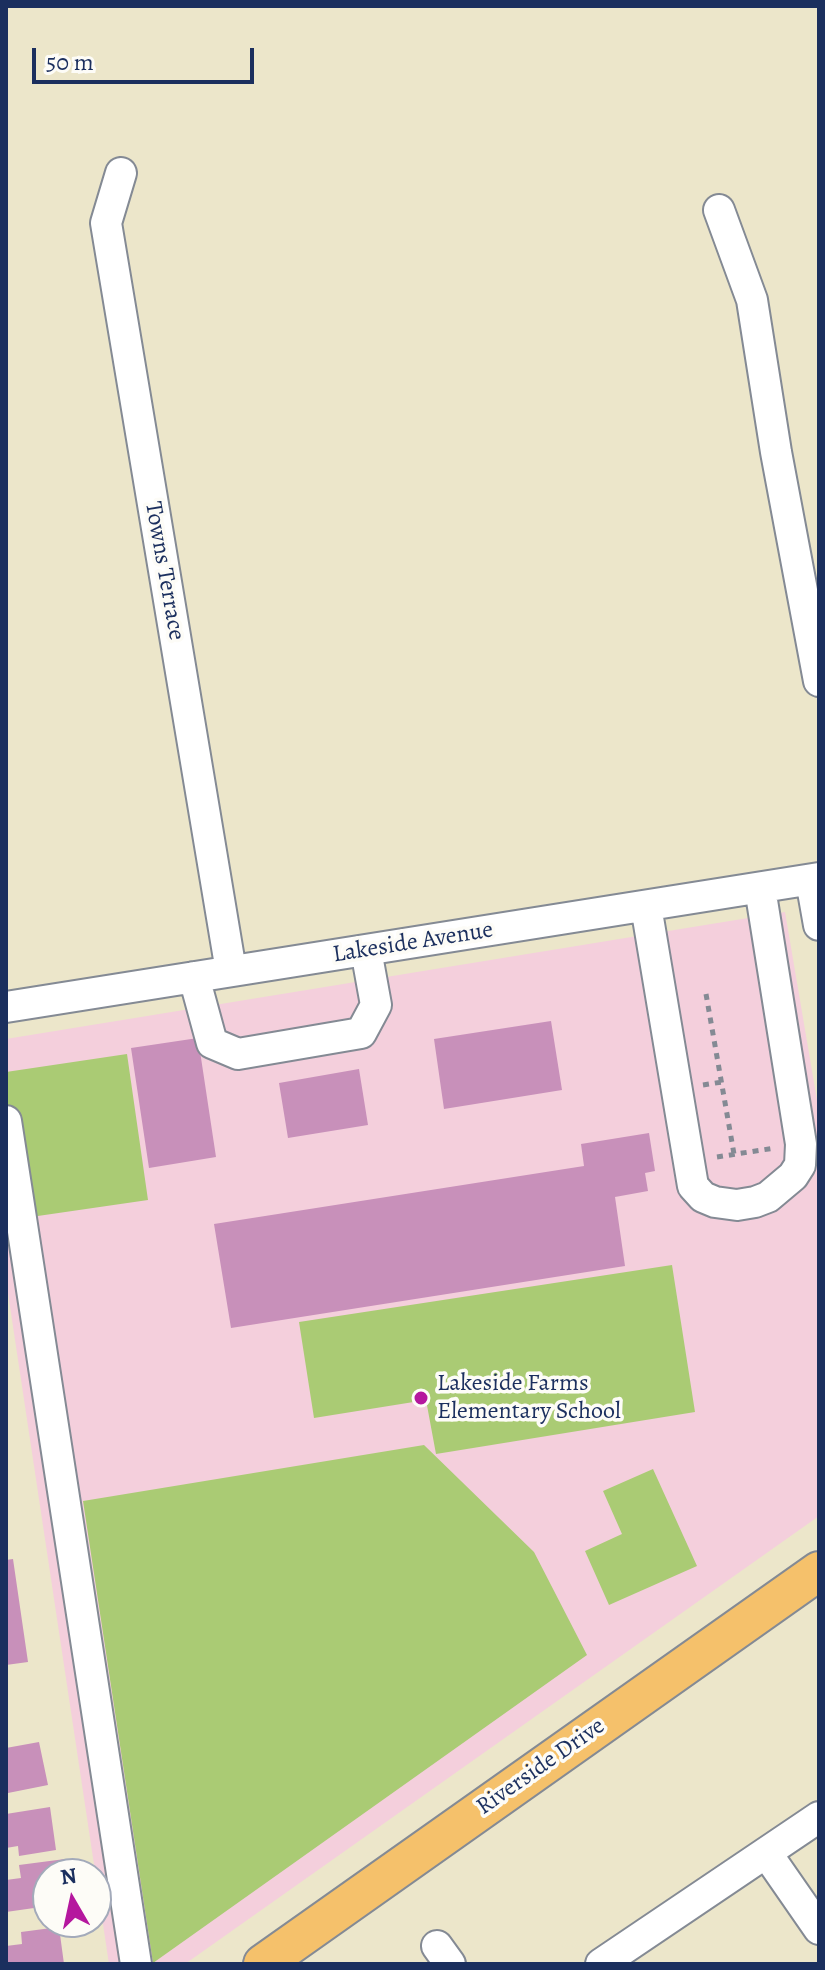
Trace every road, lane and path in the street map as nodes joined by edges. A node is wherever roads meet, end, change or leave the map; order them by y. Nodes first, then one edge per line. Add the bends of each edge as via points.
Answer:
1 (121, 173) dead end
2 (719, 210) dead end
3 (819, 681) edge
4 (815, 879) edge
5 (760, 888) junction
6 (646, 906) junction
7 (819, 925) edge
8 (366, 950) junction
9 (231, 971) junction
10 (194, 977) junction
11 (706, 994) dead end
12 (6, 1007) edge
13 (6, 1121) edge
14 (801, 1144) junction
15 (734, 1154) junction
16 (689, 1161) junction
17 (815, 1583) edge
18 (819, 1817) edge
19 (767, 1854) junction
20 (819, 1929) edge
21 (136, 1964) edge
22 (263, 1964) edge
23 (601, 1964) edge

1 - 9 street, Towns Terrace via 106,223
2 - 3 street via 752,300
4 - 5 street, Lakeside Avenue
4 - 7 street
5 - 6 street, Lakeside Avenue
5 - 14 street
6 - 8 street, Lakeside Avenue
6 - 16 street
8 - 9 street, Lakeside Avenue
8 - 10 street via 376,1005 361,1033 238,1054 212,1043
9 - 10 street, Lakeside Avenue
10 - 12 street, Lakeside Avenue
11 - 15 path
13 - 21 street
14 - 15 path
14 - 16 street via 800,1165 793,1176 768,1197 737,1205 703,1197 693,1186
15 - 16 path
17 - 22 main road, Riverside Drive
18 - 19 street
19 - 20 street
19 - 23 street

